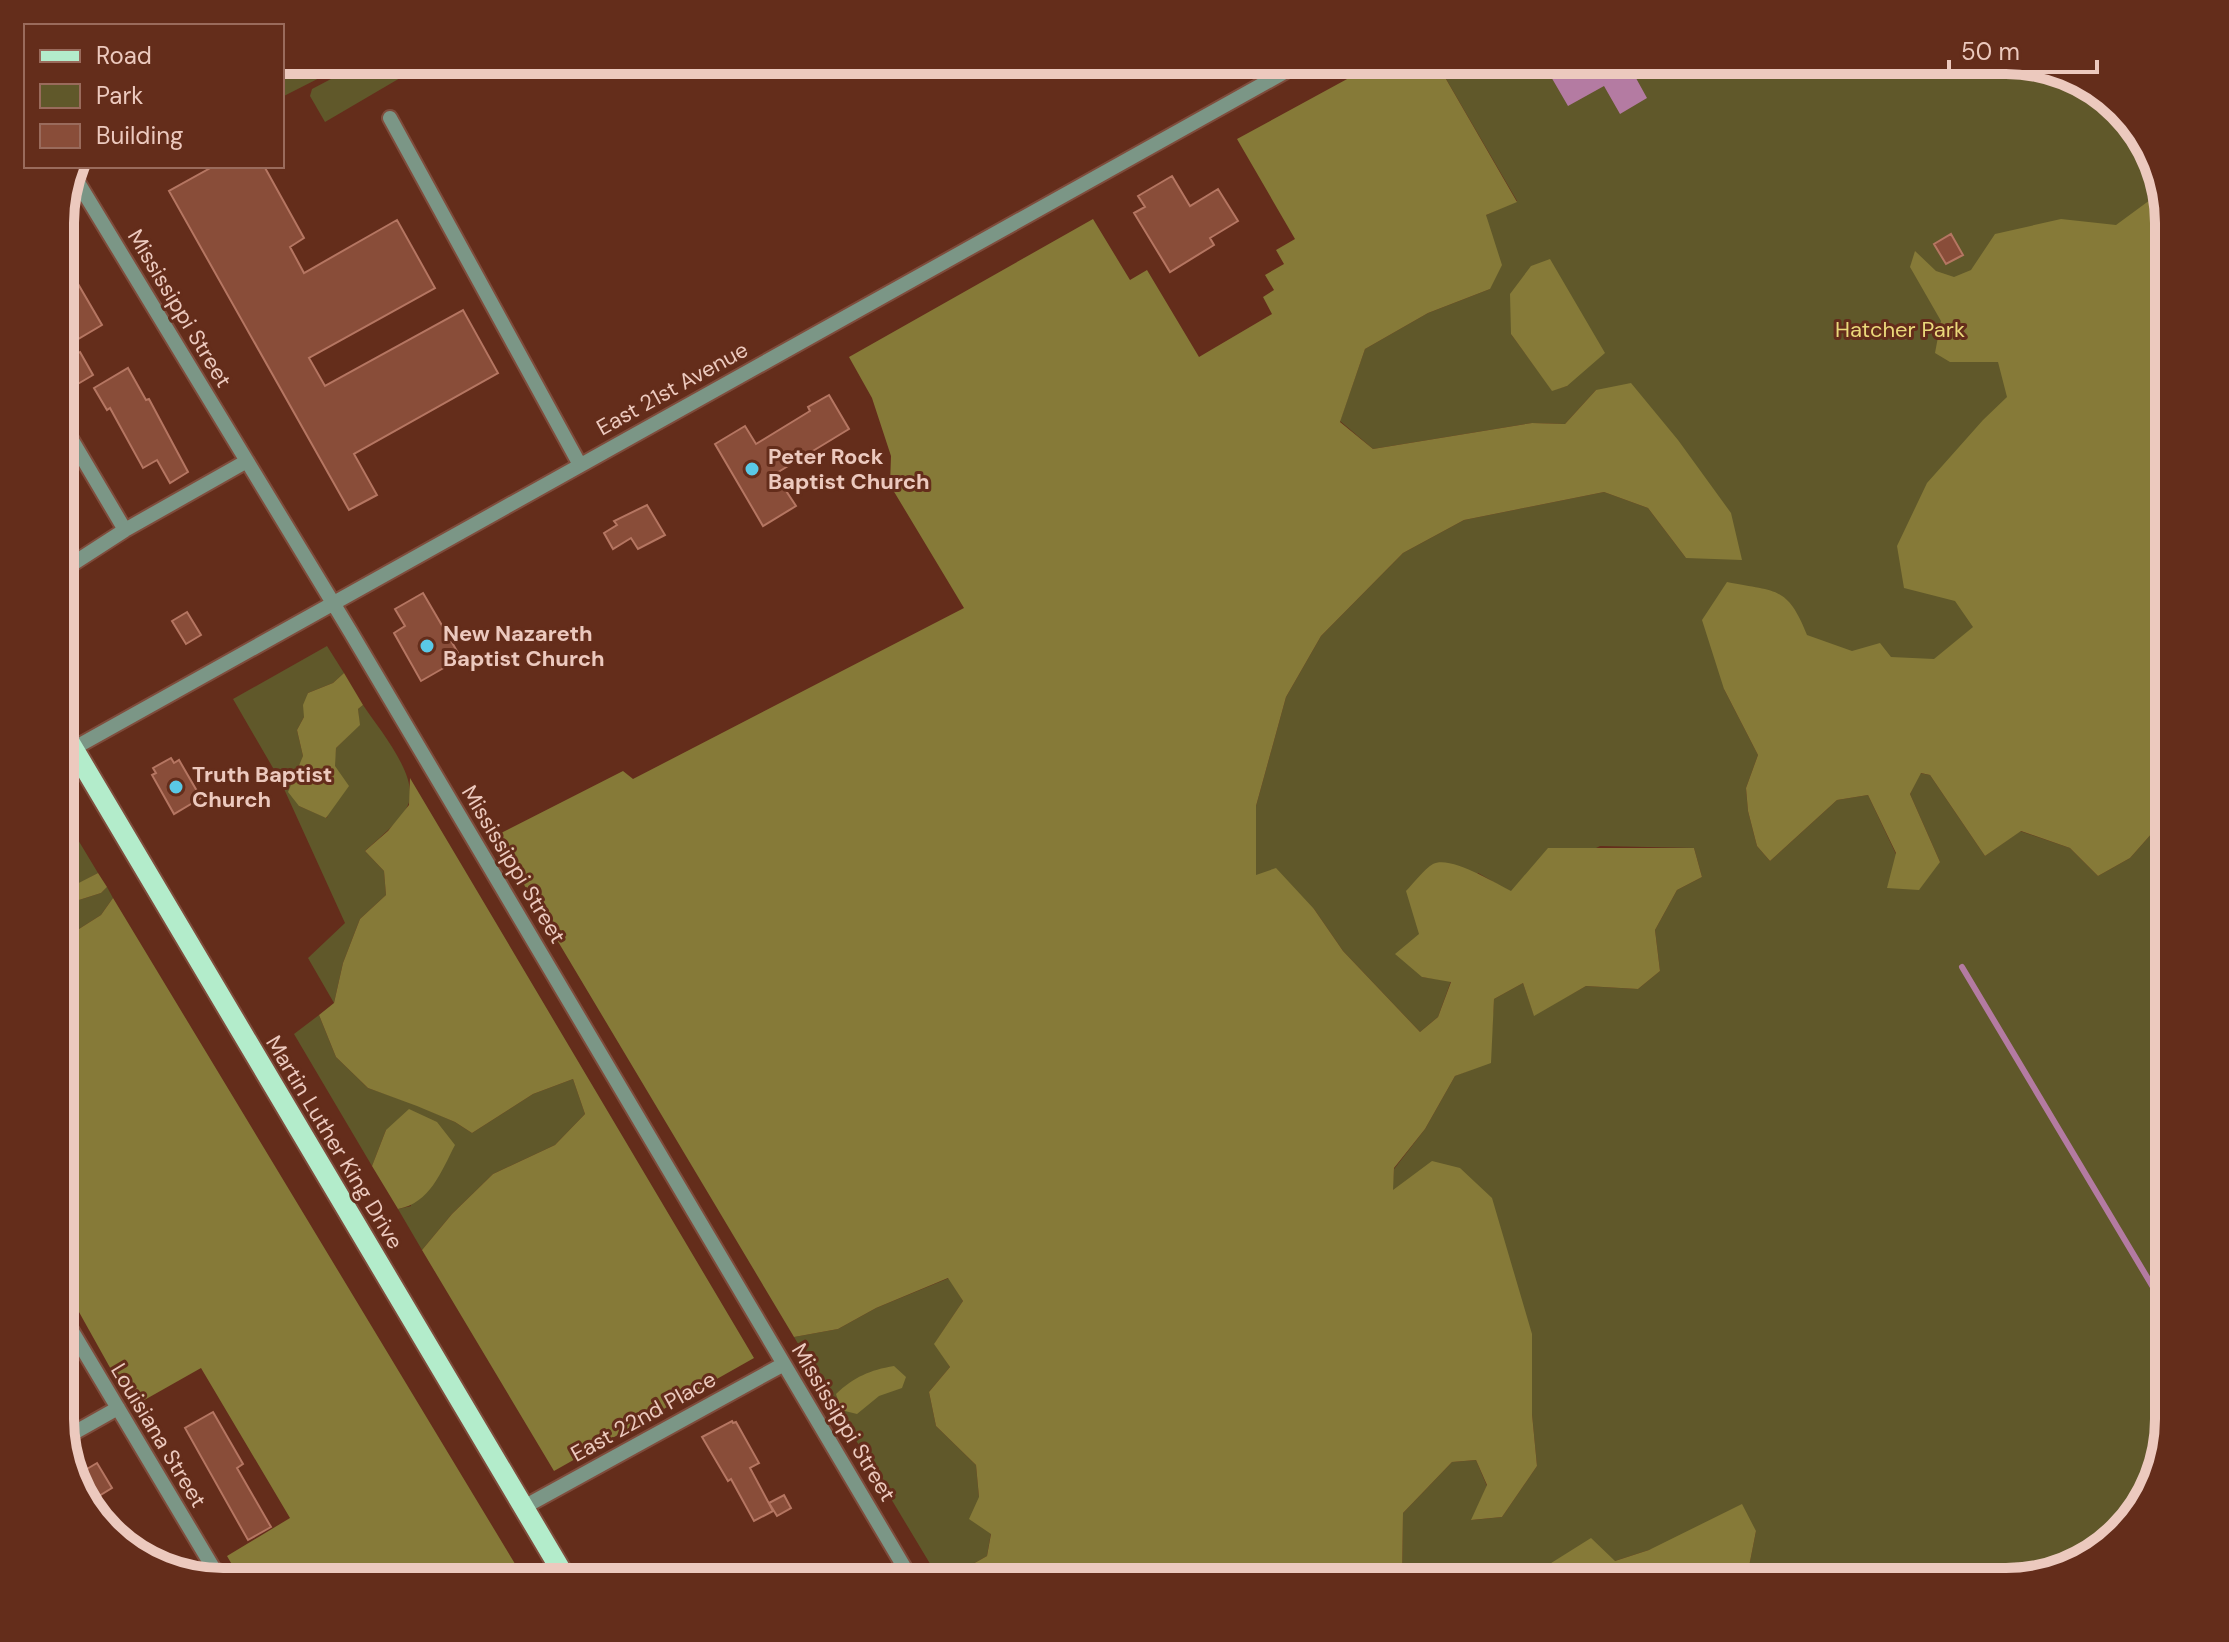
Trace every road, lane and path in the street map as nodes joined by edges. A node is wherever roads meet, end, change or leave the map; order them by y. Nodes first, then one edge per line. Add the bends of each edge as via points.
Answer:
1 (1281, 74) edge
2 (390, 118) dead end
3 (79, 184) edge
4 (74, 444) edge
5 (247, 461) junction
6 (580, 465) junction
7 (125, 530) junction
8 (74, 563) edge
9 (334, 602) junction
10 (74, 748) edge
11 (74, 764) edge
12 (74, 1334) edge
13 (784, 1364) junction
14 (118, 1408) junction
15 (75, 1432) edge
16 (524, 1507) junction
17 (213, 1567) edge
18 (560, 1568) edge
19 (905, 1568) edge

1 - 6 street, East 21st Avenue
2 - 6 street
3 - 5 street, Mississippi Street
4 - 7 street
5 - 7 street
5 - 9 street, Mississippi Street
6 - 9 street, East 21st Avenue
7 - 8 street
9 - 10 street, East 21st Avenue
9 - 13 street, Mississippi Street
11 - 16 main road, Martin Luther King Drive
12 - 14 street, Louisiana Street
13 - 16 street, East 22nd Place
13 - 19 street, Mississippi Street
14 - 15 street
14 - 17 street, Louisiana Street
16 - 18 main road, Martin Luther King Drive

